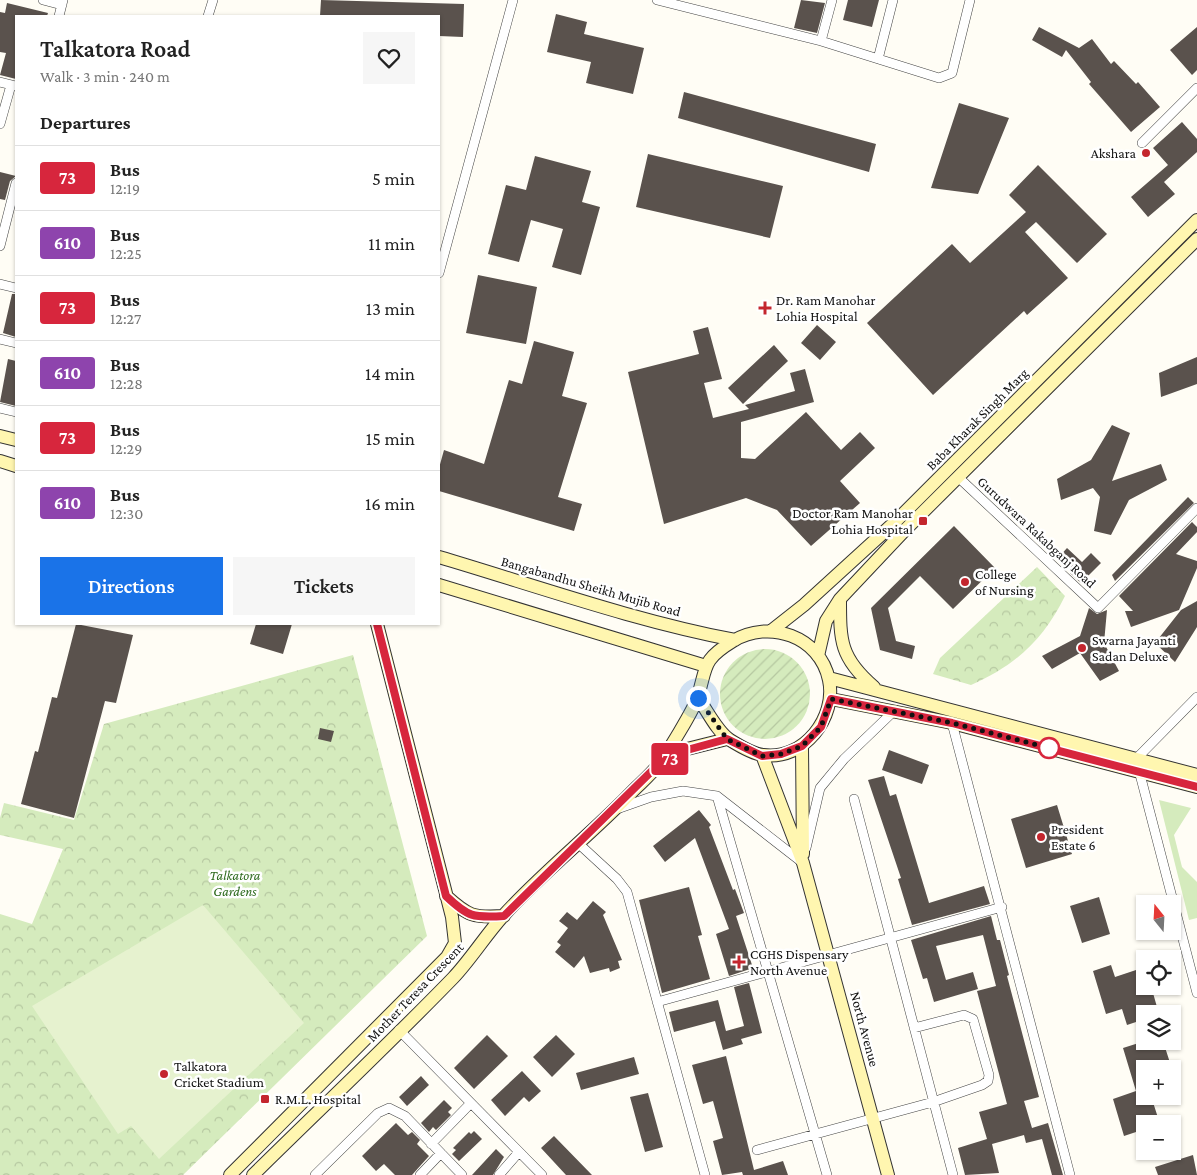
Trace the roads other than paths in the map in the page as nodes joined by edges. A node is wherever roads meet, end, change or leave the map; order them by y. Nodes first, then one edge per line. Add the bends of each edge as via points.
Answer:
1 (43, 0) edge
2 (213, 0) edge
3 (513, 0) edge
4 (657, 0) edge
5 (832, 0) edge
6 (893, 0) edge
7 (970, 0) edge
8 (63, 2) edge
9 (677, 2) edge
10 (59, 15) edge
11 (208, 15) edge
12 (821, 41) junction
13 (878, 59) junction
14 (0, 82) edge
15 (14, 86) edge
16 (1197, 88) edge
17 (0, 124) edge
18 (1142, 143) dead end
19 (15, 187) edge
20 (7, 220) junction
21 (1197, 220) edge
22 (15, 223) edge
23 (1197, 239) edge
24 (0, 246) edge
25 (440, 266) edge
26 (0, 284) edge
27 (15, 288) edge
28 (0, 339) edge
29 (15, 343) edge
30 (0, 408) edge
31 (15, 412) edge
32 (0, 436) edge
33 (15, 440) edge
34 (0, 461) edge
35 (15, 466) edge
36 (958, 477) junction
37 (1197, 508) edge
38 (440, 557) edge
39 (440, 585) edge
40 (840, 599) junction
41 (377, 625) edge
42 (771, 630) junction
43 (735, 640) junction
44 (818, 656) junction
45 (706, 666) junction
46 (829, 678) junction
47 (876, 689) junction
48 (1197, 697) edge
49 (698, 698) junction
50 (831, 699) junction
51 (895, 710) junction
52 (952, 723) junction
53 (727, 739) junction
54 (802, 746) junction
55 (762, 756) junction
56 (659, 764) junction
57 (1137, 765) junction
58 (1197, 775) edge
59 (1197, 787) edge
60 (717, 796) junction
61 (854, 799) dead end
62 (613, 811) junction
63 (579, 844) junction
64 (803, 863) junction
65 (446, 896) junction
66 (1002, 907) junction
67 (504, 916) junction
68 (890, 938) junction
69 (830, 954) junction
70 (768, 972) junction
71 (1197, 993) edge
72 (657, 1002) junction
73 (914, 1028) junction
74 (400, 1030) junction
75 (933, 1102) junction
76 (471, 1103) junction
77 (873, 1118) junction
78 (816, 1133) junction
79 (431, 1144) junction
80 (757, 1150) dead end
81 (520, 1152) junction
82 (441, 1154) junction
83 (230, 1175) edge
84 (253, 1175) edge
85 (315, 1175) edge
86 (420, 1175) edge
87 (462, 1175) edge
88 (499, 1175) edge
89 (542, 1175) edge
90 (705, 1175) edge
91 (827, 1175) edge
92 (888, 1175) edge
93 (953, 1175) edge
94 (1070, 1175) edge

1 - 8 street
2 - 11 street
3 - 25 street
4 - 9 street
5 - 12 street
6 - 13 street
7 - 13 street via 952,72 939,78
8 - 10 street
9 - 12 street
12 - 13 street
14 - 15 street
15 - 17 street
16 - 18 street
19 - 20 street
20 - 22 street
20 - 24 street
21 - 42 main road, Baba Kharak Singh Marg via 895,522 804,605
23 - 36 main road, Baba Kharak Singh Marg
26 - 27 street
28 - 29 street
30 - 31 street
32 - 33 main road
34 - 35 main road
36 - 37 street, Gurudwara Rakabganj Road via 1098,608
36 - 40 main road, Baba Kharak Singh Marg
38 - 43 main road, Bangabandhu Sheikh Mujib Road via 628,614
39 - 45 main road
40 - 44 main road, Baba Kharak Singh Marg via 826,622
40 - 47 main road via 844,652 856,672
41 - 65 main road
42 - 43 main road
42 - 44 main road via 789,634
43 - 45 main road via 717,652
44 - 46 main road
45 - 49 main road
46 - 47 main road
46 - 50 main road
47 - 57 main road
48 - 57 street
49 - 53 main road
49 - 56 main road, Mother Teresa Crescent
50 - 51 main road
50 - 54 main road via 821,727
51 - 52 main road
51 - 64 street via 844,759 820,788
52 - 57 main road
52 - 66 street
53 - 55 main road
53 - 56 main road, Mother Teresa Crescent via 687,750
54 - 55 main road via 781,754
54 - 64 main road, North Avenue
55 - 64 main road, North Avenue
56 - 62 main road, Mother Teresa Crescent
57 - 58 main road
57 - 59 main road
57 - 71 street
60 - 62 street via 683,791 651,797
60 - 64 street
60 - 70 street
61 - 68 street
62 - 63 main road, Mother Teresa Crescent
63 - 67 main road, Mother Teresa Crescent
63 - 72 street via 628,892
64 - 69 main road, North Avenue
65 - 67 main road via 464,913 483,917
65 - 83 main road, Mother Teresa Crescent via 455,943 447,957
66 - 68 street
66 - 94 street
67 - 74 main road, Mother Teresa Crescent via 455,976
68 - 69 street
68 - 73 street
69 - 70 street
69 - 77 main road, North Avenue
70 - 72 street
70 - 78 street
72 - 90 street
73 - 75 street
73 - 75 street via 969,1016 973,1019 989,1075 988,1081 982,1085
74 - 76 street
74 - 84 main road, Mother Teresa Crescent
75 - 77 street
75 - 93 street
76 - 79 street
76 - 81 street
77 - 78 street
77 - 92 main road, North Avenue
78 - 80 street
78 - 91 street
79 - 82 street
79 - 85 street via 405,1116 394,1109 383,1109
81 - 88 street
81 - 89 street
82 - 86 street
82 - 87 street

